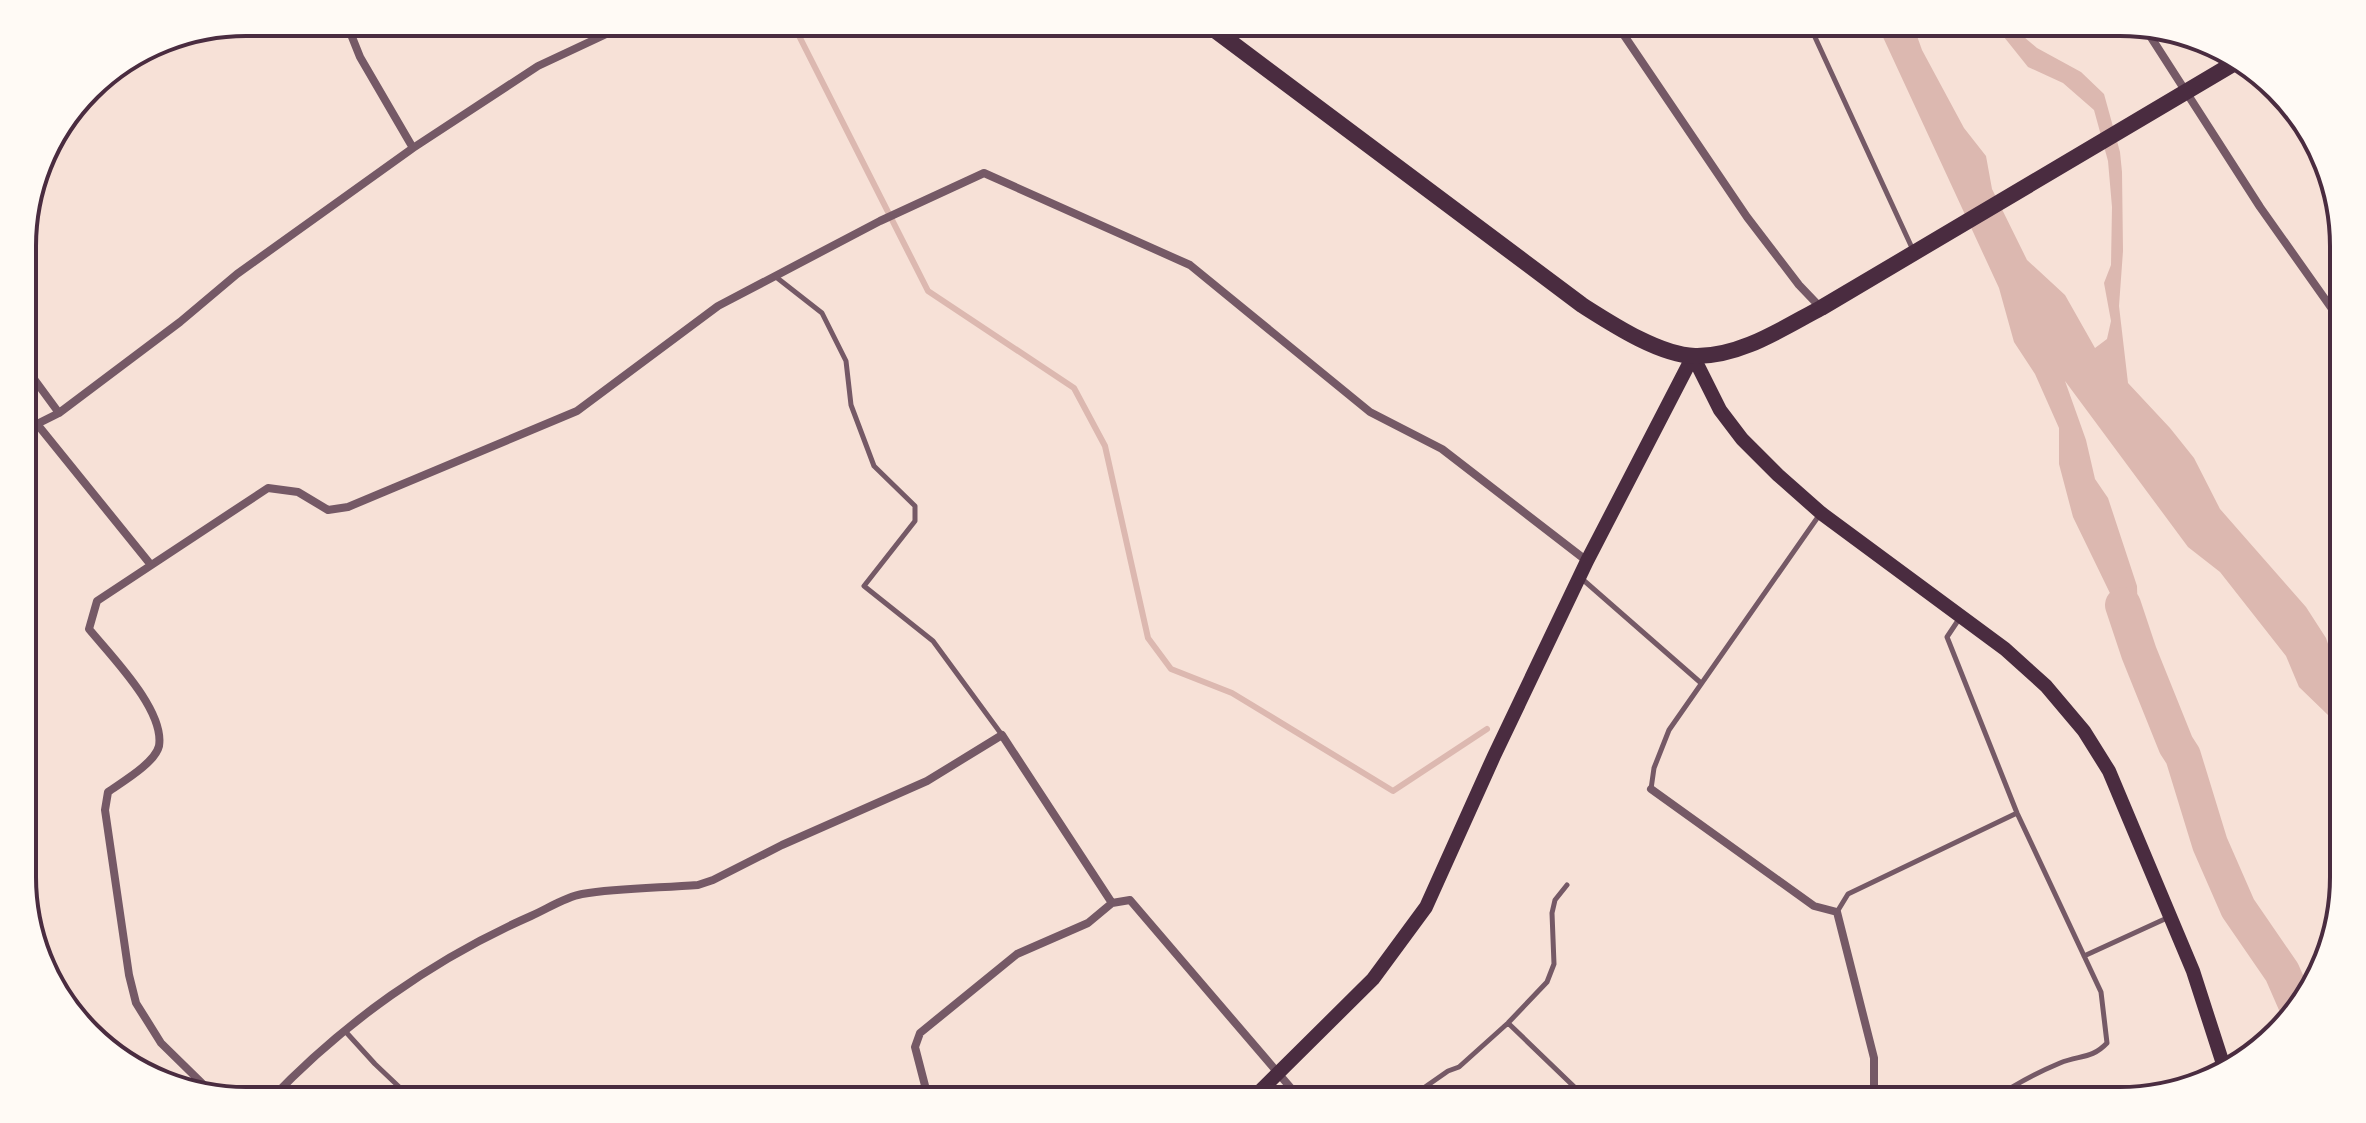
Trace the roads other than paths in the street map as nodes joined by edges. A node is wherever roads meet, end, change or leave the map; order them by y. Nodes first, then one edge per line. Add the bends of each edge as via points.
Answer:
1 (352, 36) edge
2 (602, 36) edge
3 (1223, 36) edge
4 (1624, 36) edge
5 (1814, 36) edge
6 (2150, 38) edge
7 (2229, 66) edge
8 (2178, 97) junction
9 (413, 148) junction
10 (1915, 254) junction
11 (776, 276) junction
12 (2330, 306) edge
13 (1821, 308) junction
14 (1693, 356) junction
15 (36, 382) edge
16 (59, 413) junction
17 (37, 424) joint
18 (1821, 513) junction
19 (1587, 561) junction
20 (151, 565) junction
21 (1580, 577) junction
22 (1961, 616) junction
23 (1701, 683) junction
24 (1002, 735) junction
25 (1651, 789) joint
26 (2017, 813) junction
27 (1567, 885) dead end
28 (1112, 903) junction
29 (1837, 912) junction
30 (2170, 916) junction
31 (2084, 956) junction
32 (1508, 1023) junction
33 (345, 1031) junction
34 (2222, 1060) edge
35 (1278, 1073) junction
36 (201, 1082) edge
37 (282, 1087) edge
38 (399, 1087) edge
39 (925, 1087) edge
40 (1264, 1087) edge
41 (1290, 1087) edge
42 (1425, 1087) edge
43 (1574, 1087) edge
44 (1874, 1087) edge
45 (2012, 1087) edge

1 - 9 street
2 - 9 street via 538,66
3 - 14 highway via 1582,305 1657,347
4 - 13 street via 1747,217
5 - 10 lane
6 - 8 street
7 - 8 highway
8 - 10 highway
8 - 12 street
9 - 16 street via 237,274
10 - 13 highway
11 - 19 street via 984,173 1190,265 1370,412 1442,449
11 - 20 street via 718,306 577,411 348,507 328,510 298,492 268,488
11 - 24 lane via 822,313 846,361 851,405 874,466 915,506 915,521 864,586 933,641
13 - 14 highway via 1748,344
14 - 18 main road via 1720,410 1742,439
14 - 19 main road
15 - 16 street
16 - 17 street
17 - 20 street
18 - 22 main road
18 - 23 lane
19 - 21 main road
20 - 36 street via 97,601 89,629 140,691 156,720 159,747 150,761 108,792 105,810 136,1003 161,1043
21 - 23 lane
21 - 35 main road via 1426,907 1373,979
22 - 26 lane via 1947,637
22 - 30 main road via 2046,686 2084,731 2109,771
23 - 25 lane via 1669,730
24 - 28 street
24 - 33 street via 927,781 713,880 579,895 490,933 439,962
25 - 29 street via 1814,906
26 - 29 lane via 1848,894
26 - 31 lane
27 - 32 lane via 1552,913 1554,964 1547,982
28 - 35 street via 1130,900
28 - 39 street via 1088,923 1017,954 920,1033 915,1047
29 - 44 street via 1874,1058
30 - 31 lane
30 - 34 main road
31 - 45 lane via 2101,992 2107,1043 2098,1053 2062,1062
32 - 42 lane via 1459,1067
32 - 43 lane
33 - 37 street
33 - 38 lane
35 - 40 main road
35 - 41 street

